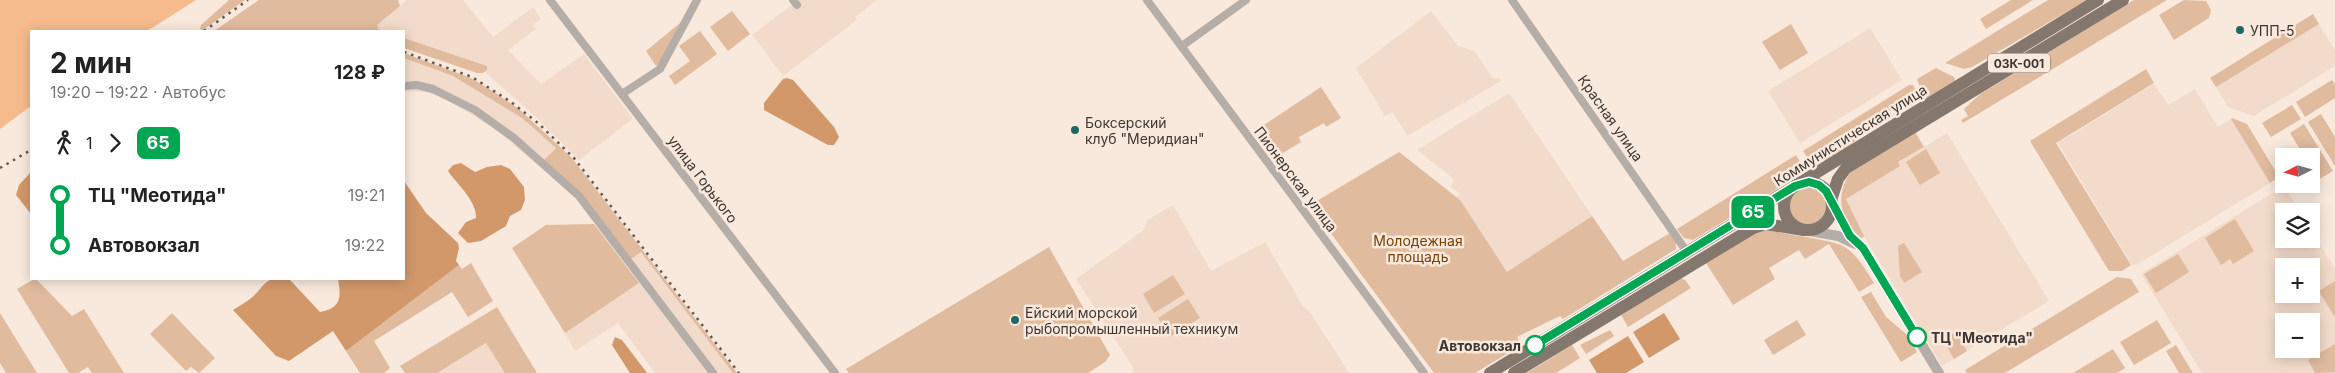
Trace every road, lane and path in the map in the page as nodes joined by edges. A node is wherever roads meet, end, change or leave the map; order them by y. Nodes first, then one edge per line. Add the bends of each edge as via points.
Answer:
1 (550, 0) edge
2 (697, 0) edge
3 (1147, 0) edge
4 (1246, 0) edge
5 (1512, 0) edge
6 (2098, 0) edge
7 (2123, 0) edge
8 (1182, 46) junction
9 (405, 86) edge
10 (622, 94) junction
11 (1795, 186) junction
12 (1831, 200) junction
13 (1804, 230) junction
14 (1863, 248) junction
15 (1687, 252) junction
16 (713, 373) edge
17 (835, 373) edge
18 (1424, 373) edge
19 (1490, 373) edge
20 (1514, 373) edge
21 (1939, 373) edge

1 - 10 street, улица Горького
2 - 10 street via 660,68
3 - 8 street, Пионерская улица
4 - 8 street
5 - 15 street, Красная улица
6 - 11 main road, Коммунистическая улица / 03К-001
7 - 12 main road, Коммунистическая улица / 03К-001 via 1846,168 1838,179
8 - 18 street, Пионерская улица
9 - 16 street via 433,88 482,114 579,196
10 - 17 street, улица Горького
11 - 12 main road, 03К-001 via 1809,182 1819,185
11 - 13 main road via 1788,194 1784,209 1790,223
11 - 15 main road, Коммунистическая улица / 03К-001
12 - 13 main road, 03К-001 via 1831,210 1825,222 1813,230
12 - 14 street via 1850,236
13 - 14 street via 1838,236
13 - 20 main road via 1765,224 1753,228
14 - 21 street
15 - 19 main road, Коммунистическая улица / 03К-001

